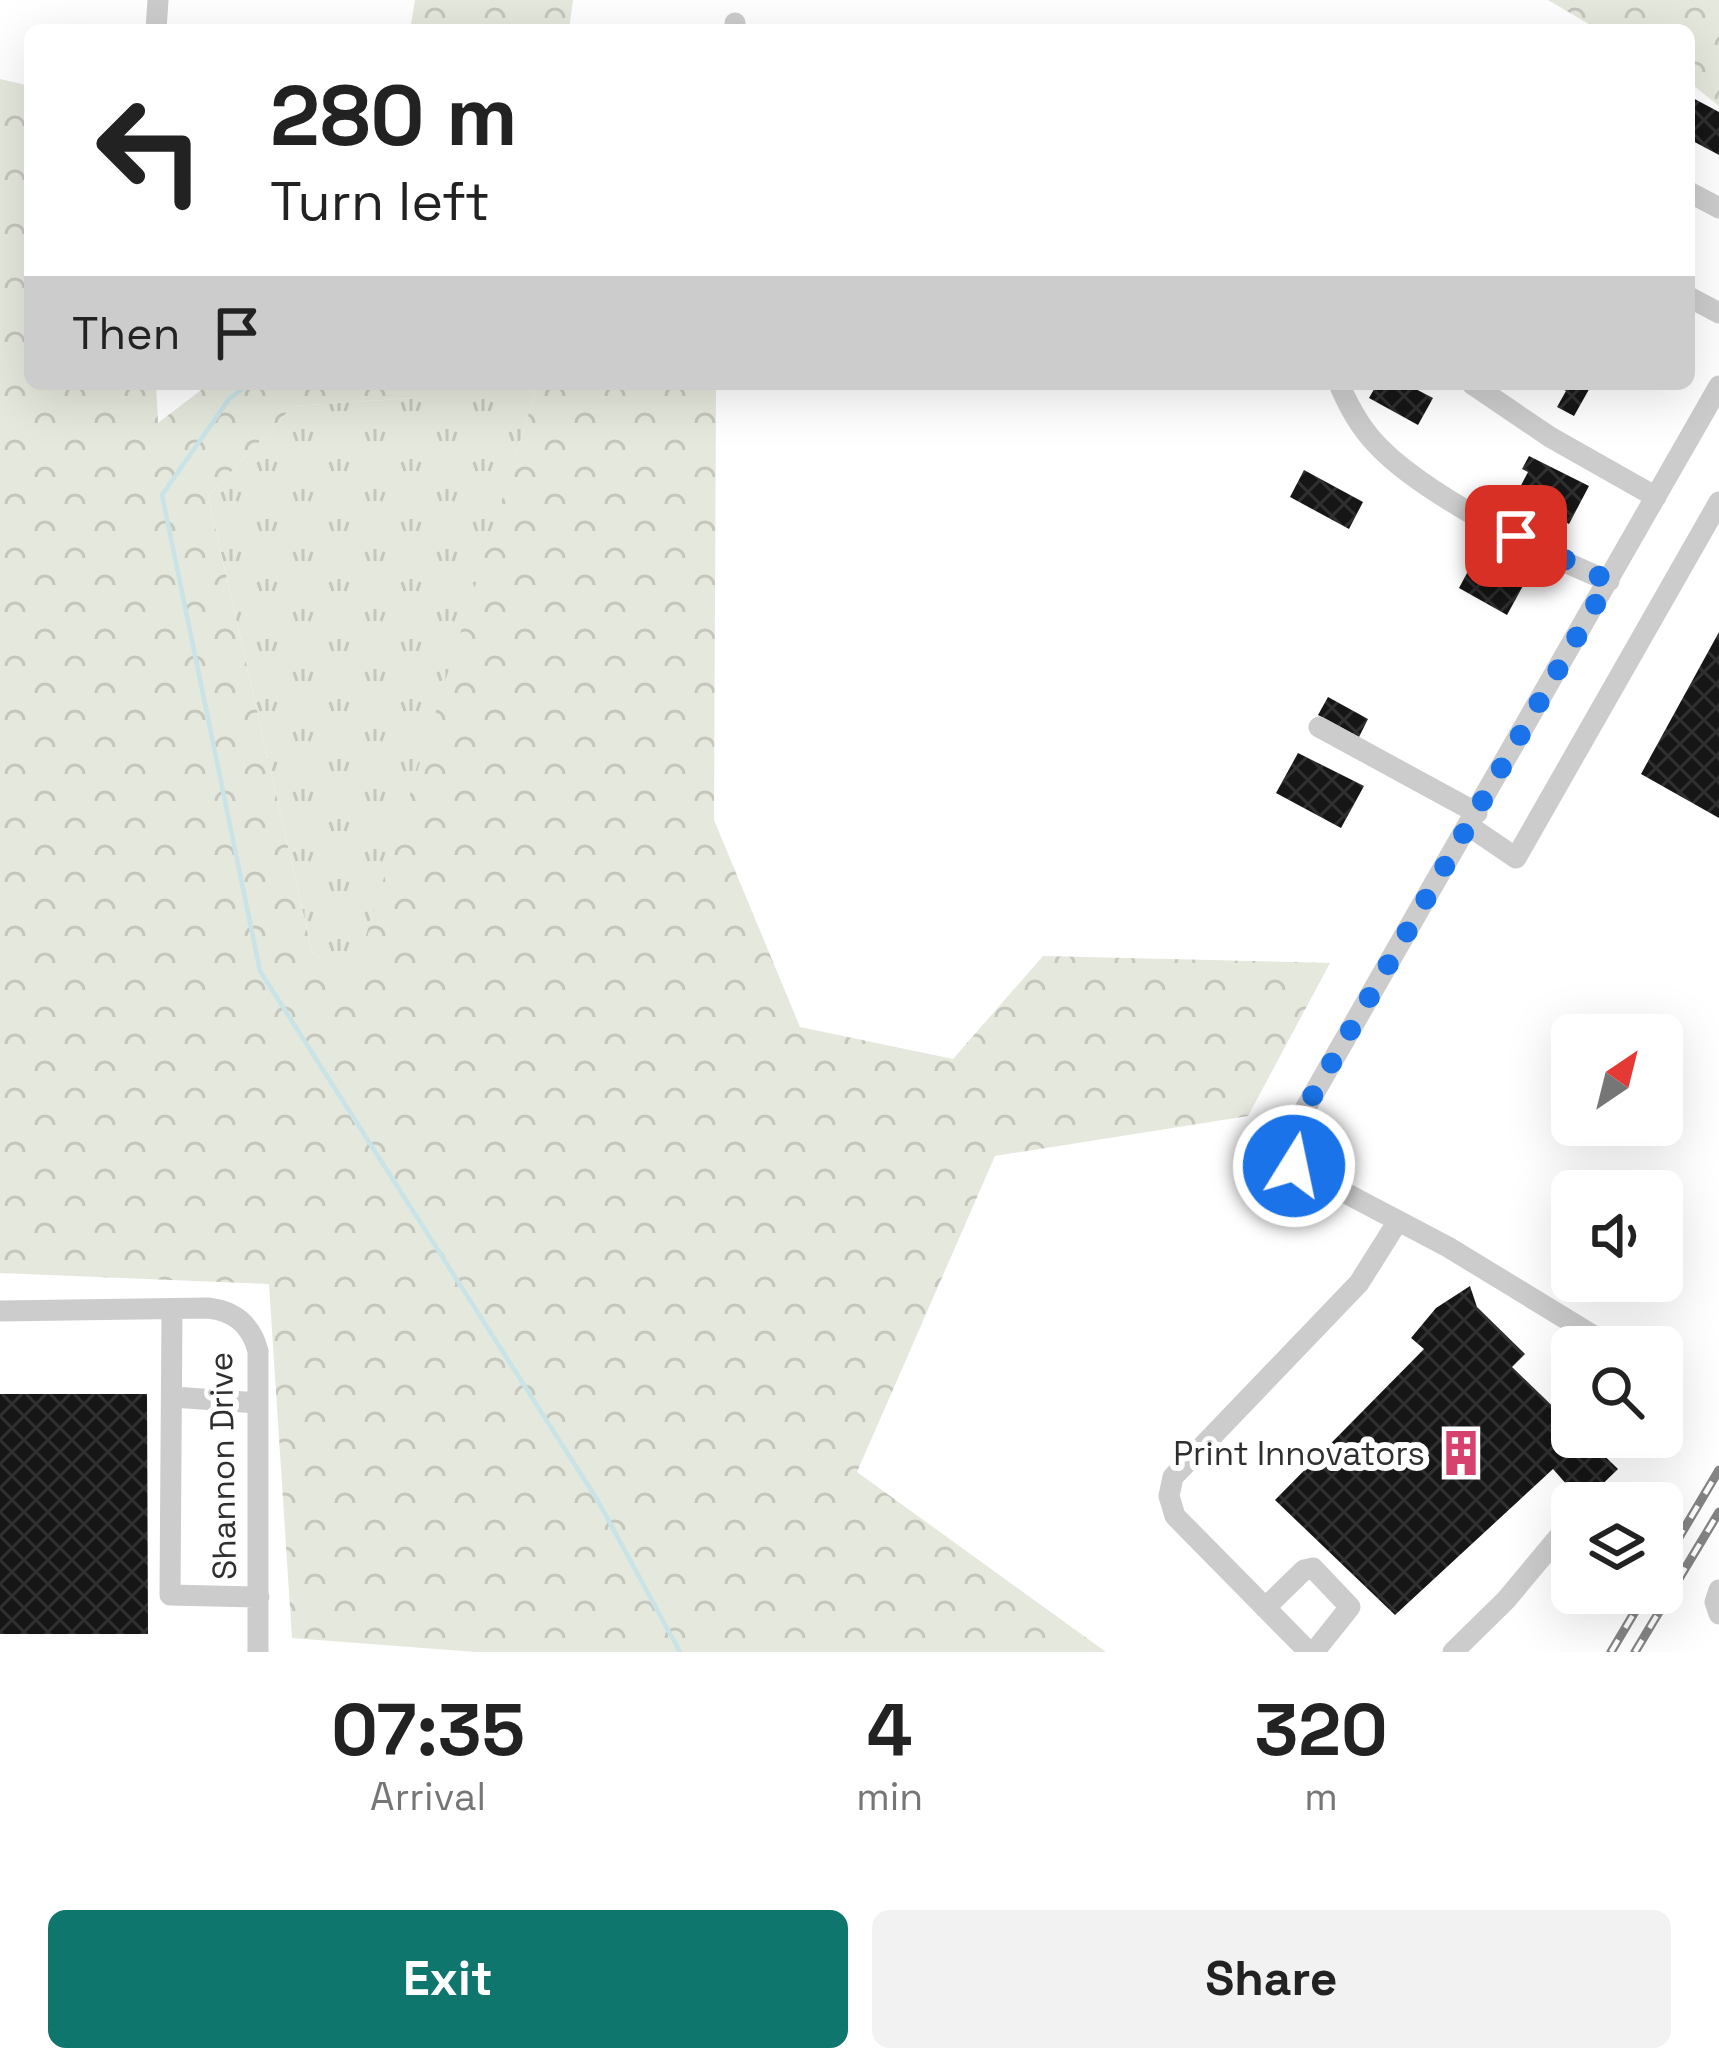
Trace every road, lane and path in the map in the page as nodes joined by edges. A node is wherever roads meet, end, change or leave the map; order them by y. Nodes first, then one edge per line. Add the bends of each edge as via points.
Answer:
1 (1719, 386) edge
2 (1342, 390) edge
3 (1481, 390) edge
4 (1656, 497) junction
5 (1719, 502) edge
6 (1609, 581) junction
7 (1319, 727) dead end
8 (1473, 820) junction
9 (1398, 1221) junction
10 (172, 1309) junction
11 (0, 1311) edge
12 (1578, 1326) edge
13 (173, 1397) junction
14 (258, 1403) junction
15 (1551, 1547) edge
16 (1719, 1590) edge
17 (259, 1597) junction
18 (1265, 1608) junction
19 (1719, 1614) edge
20 (258, 1652) edge
21 (1311, 1652) edge
22 (1453, 1652) edge

1 - 4 street
2 - 6 street via 1364,430 1406,471
3 - 4 street
4 - 6 street
5 - 8 street via 1516,858
6 - 8 street
7 - 8 street
8 - 9 street via 1293,1130 1294,1166
9 - 12 street
9 - 18 street via 1359,1283 1173,1477 1175,1516
10 - 11 street, Shannon Drive
10 - 13 street
10 - 14 street, Shannon Drive via 217,1308 241,1320 258,1351
13 - 14 street
13 - 17 street via 170,1595
14 - 17 street, Shannon Drive
15 - 22 street
16 - 19 street
17 - 20 street, Shannon Drive
18 - 21 street
18 - 21 street via 1312,1568 1350,1607

